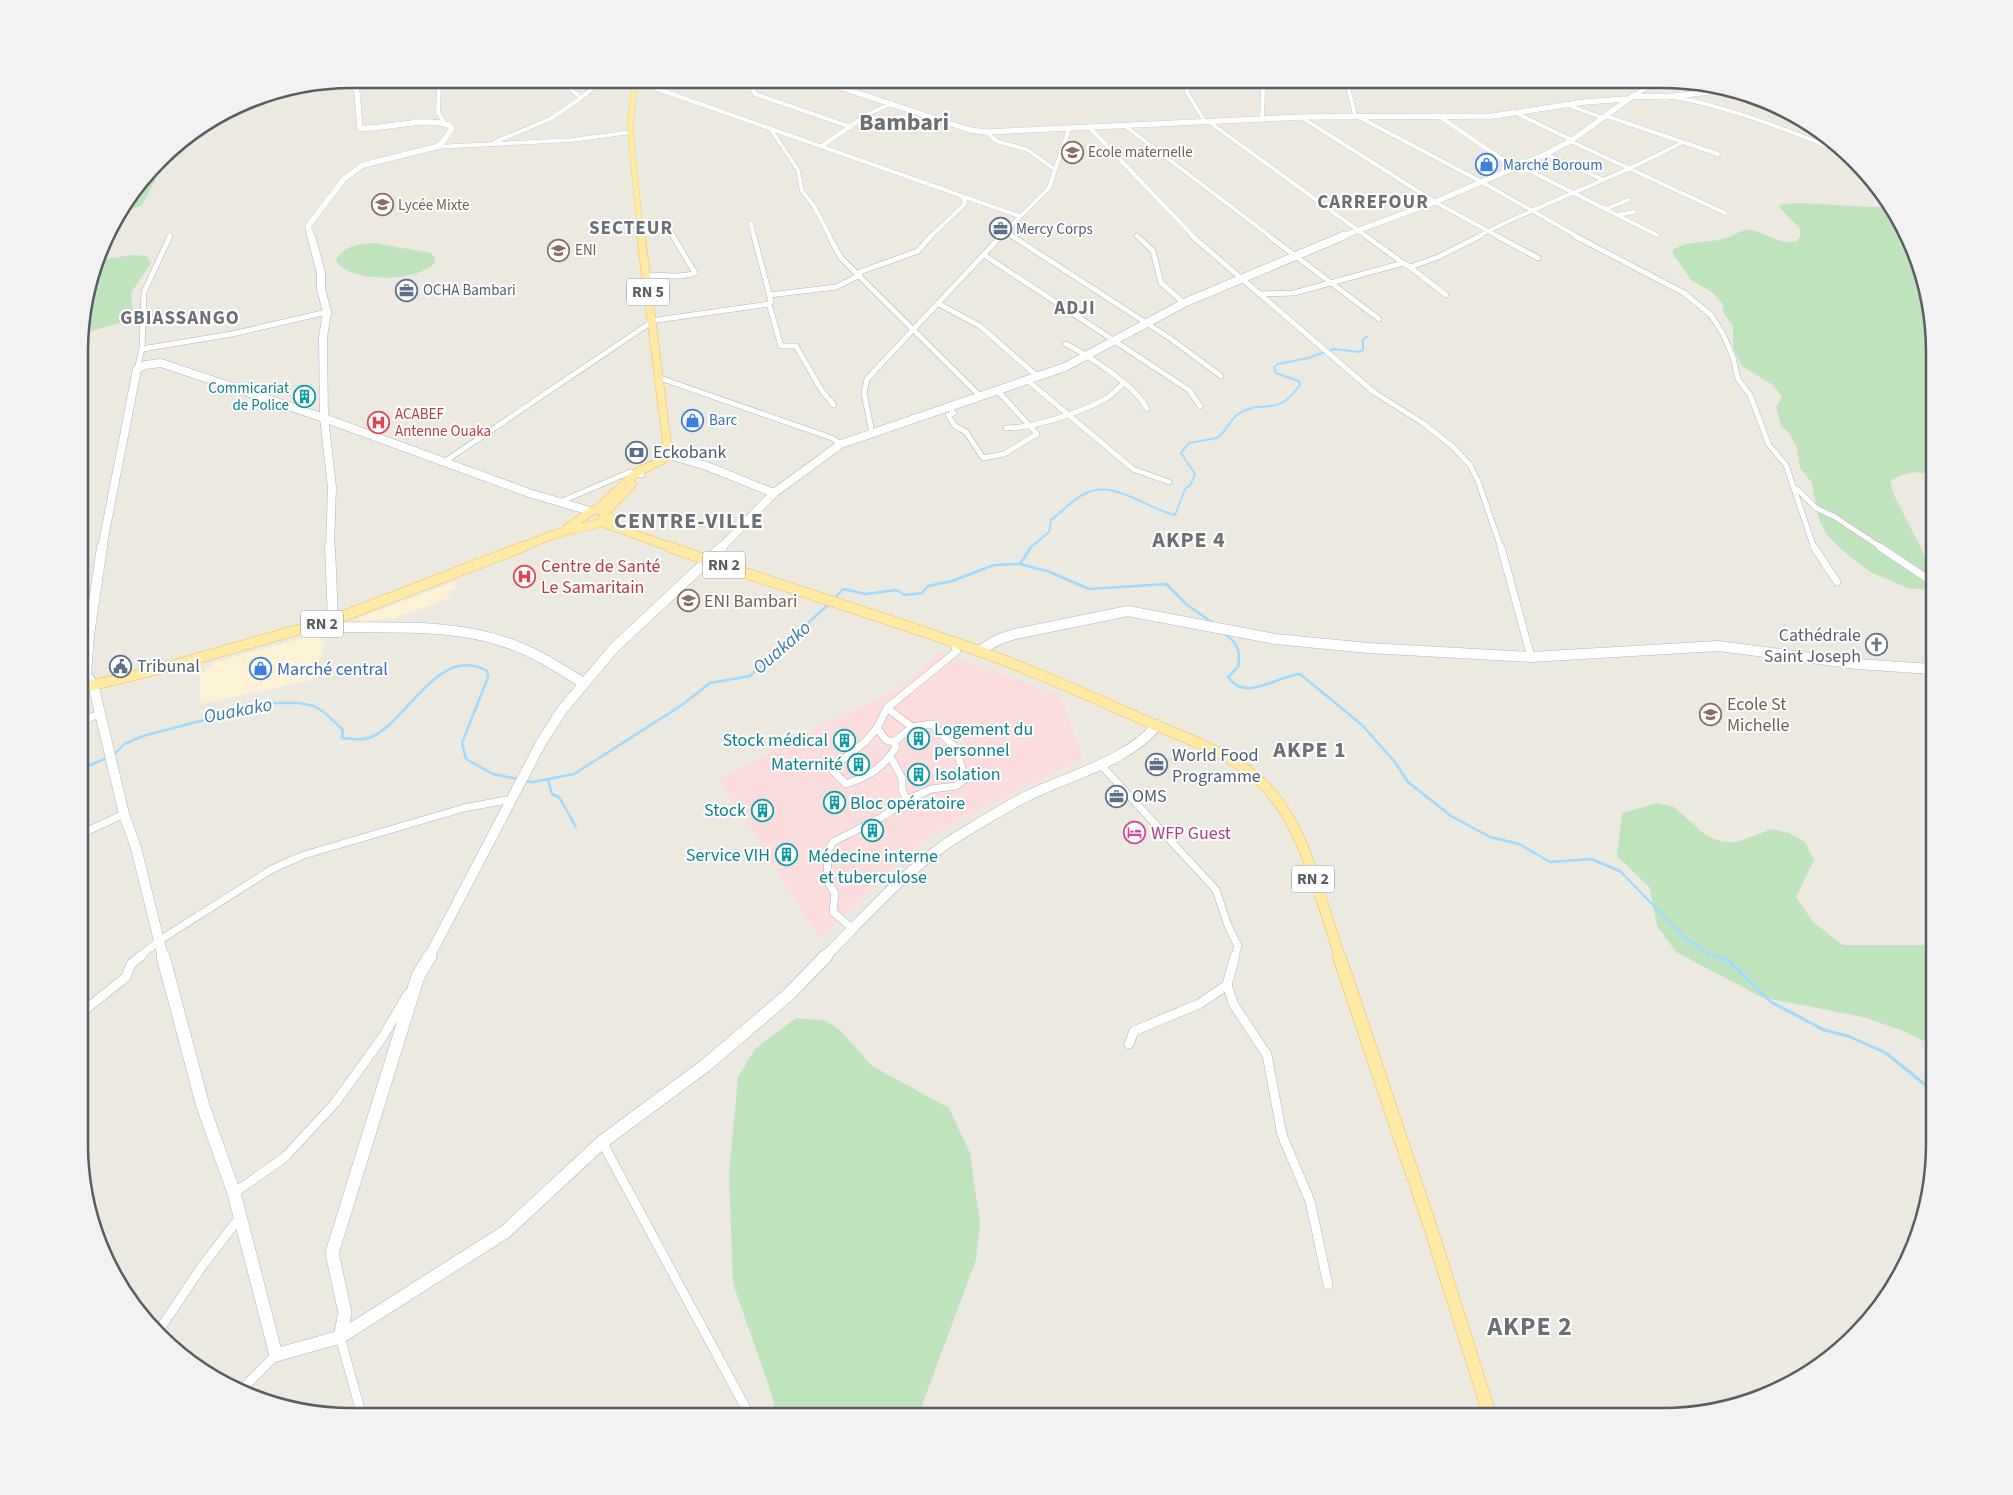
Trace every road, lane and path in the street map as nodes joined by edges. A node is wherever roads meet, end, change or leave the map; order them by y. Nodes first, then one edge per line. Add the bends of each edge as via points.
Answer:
1 (354, 88) edge
2 (439, 88) edge
3 (568, 88) edge
4 (593, 88) edge
5 (634, 88) edge
6 (658, 88) edge
7 (752, 88) edge
8 (844, 88) edge
9 (1186, 88) edge
10 (1261, 88) edge
11 (1348, 88) edge
12 (1648, 88) edge
13 (1707, 92) edge
14 (1666, 96) junction
15 (581, 98) junction
16 (1629, 98) junction
17 (893, 103) junction
18 (1568, 105) junction
19 (1516, 114) junction
20 (1355, 115) junction
21 (1436, 115) junction
22 (1302, 117) junction
23 (1605, 117) junction
24 (1262, 118) junction
25 (1206, 121) junction
26 (444, 123) junction
27 (1125, 126) junction
28 (851, 127) junction
29 (1089, 127) junction
30 (770, 128) junction
31 (1069, 128) junction
32 (631, 132) junction
33 (987, 132) junction
34 (1571, 141) junction
35 (493, 143) junction
36 (1681, 143) junction
37 (1826, 145) edge
38 (822, 146) junction
39 (435, 147) junction
40 (1546, 154) junction
41 (1718, 154) dead end
42 (1517, 167) junction
43 (1630, 168) junction
44 (1054, 169) junction
45 (1604, 180) junction
46 (1482, 182) junction
47 (1573, 192) junction
48 (962, 197) junction
49 (1628, 200) dead end
50 (1435, 202) junction
51 (1606, 209) junction
52 (1532, 210) junction
53 (1634, 212) dead end
54 (1725, 213) dead end
55 (1019, 216) junction
56 (1618, 216) junction
57 (751, 224) dead end
58 (669, 229) dead end
59 (1357, 230) junction
60 (1005, 231) junction
61 (1486, 231) junction
62 (170, 234) dead end
63 (1657, 235) dead end
64 (1137, 236) dead end
65 (984, 255) junction
66 (1295, 256) junction
67 (1538, 258) dead end
68 (1403, 263) junction
69 (1410, 267) junction
70 (858, 274) junction
71 (647, 276) junction
72 (1241, 278) junction
73 (1332, 283) junction
74 (1260, 294) junction
75 (769, 295) junction
76 (1446, 295) dead end
77 (1184, 303) junction
78 (769, 304) junction
79 (939, 304) junction
80 (327, 312) junction
81 (1378, 319) dead end
82 (650, 322) junction
83 (1149, 322) junction
84 (913, 328) junction
85 (1114, 340) junction
86 (1066, 344) dead end
87 (142, 349) junction
88 (1087, 355) junction
89 (137, 369) junction
90 (1037, 376) junction
91 (1221, 376) dead end
92 (657, 377) junction
93 (1027, 380) junction
94 (1122, 385) junction
95 (997, 390) junction
96 (980, 396) junction
97 (834, 405) dead end
98 (1200, 406) dead end
99 (950, 407) junction
100 (1147, 410) dead end
101 (1066, 414) junction
102 (324, 418) junction
103 (1029, 425) junction
104 (1006, 428) dead end
105 (872, 433) junction
106 (841, 444) junction
107 (668, 456) junction
108 (444, 462) junction
109 (639, 474) junction
110 (1169, 482) dead end
111 (1795, 487) junction
112 (774, 493) junction
113 (560, 502) junction
114 (595, 515) junction
115 (710, 559) junction
116 (1926, 578) edge
117 (1837, 582) dead end
118 (333, 620) junction
119 (88, 638) edge
120 (953, 643) junction
121 (979, 651) junction
122 (1532, 657) junction
123 (1926, 668) edge
124 (88, 678) edge
125 (583, 683) junction
126 (93, 684) junction
127 (88, 686) edge
128 (887, 708) junction
129 (100, 714) junction
130 (88, 718) edge
131 (1157, 725) junction
132 (912, 727) junction
133 (877, 728) junction
134 (894, 742) junction
135 (890, 756) junction
136 (1100, 764) junction
137 (512, 799) junction
138 (907, 800) junction
139 (124, 814) junction
140 (88, 831) edge
141 (853, 929) junction
142 (160, 940) junction
143 (418, 976) junction
144 (1227, 985) junction
145 (88, 1007) edge
146 (1129, 1044) dead end
147 (602, 1142) junction
148 (234, 1193) junction
149 (240, 1216) junction
150 (1328, 1285) dead end
151 (161, 1326) edge
152 (340, 1337) junction
153 (276, 1355) junction
154 (246, 1385) edge
155 (360, 1408) edge
156 (746, 1408) edge
157 (1487, 1408) edge

1 - 26 street via 358,97 360,128
2 - 26 street via 438,112
3 - 15 street
4 - 15 street
5 - 32 main road, RN 5
6 - 30 street
7 - 28 street via 755,94
8 - 17 street
9 - 25 street
10 - 24 street
11 - 20 street
12 - 16 street
13 - 14 street
14 - 16 street
14 - 37 street via 1697,101 1767,122
15 - 35 street via 550,119
16 - 18 street
16 - 23 street
17 - 28 street via 878,108
17 - 33 street via 970,130
18 - 19 street
18 - 23 street
19 - 21 street
19 - 34 street
20 - 21 street
20 - 22 street
20 - 46 street
21 - 42 street
22 - 24 street
22 - 50 street
23 - 34 street
23 - 36 street
24 - 25 street
25 - 27 street
25 - 59 street
26 - 39 street via 452,129
27 - 29 street
27 - 66 street
28 - 38 street
29 - 31 street
29 - 72 street via 1151,190 1168,212
30 - 38 street
30 - 70 street via 798,170 802,191 814,206 841,258
31 - 33 street
31 - 44 street
32 - 35 street via 572,140
32 - 71 main road, RN 5
33 - 44 street via 996,142 1028,150
34 - 40 street
34 - 43 street
35 - 39 street
36 - 41 street
36 - 43 street
38 - 48 street
39 - 80 street via 363,165 344,179 312,219 308,226 321,273
40 - 42 street
40 - 45 street
42 - 46 street
42 - 47 street
43 - 45 street
43 - 54 street
44 - 55 street via 1049,188
45 - 47 street
46 - 50 street
46 - 52 street
47 - 51 street
47 - 52 street
48 - 55 street
48 - 70 street via 964,205 918,251
49 - 51 street
50 - 59 street
50 - 61 street
51 - 56 street
52 - 61 street
52 - 111 street via 1668,284 1711,315 1723,334 1738,380 1750,395 1769,445 1786,465
53 - 56 street
55 - 60 street
56 - 63 street
57 - 75 street
58 - 71 street via 696,274 681,278 666,274
59 - 66 street
59 - 68 street
60 - 65 street
60 - 83 street
61 - 67 street
61 - 69 street via 1457,248
62 - 87 street via 144,292
64 - 77 street via 1153,251 1161,283
65 - 79 street
65 - 85 street
66 - 72 street
66 - 73 street
68 - 69 street
68 - 73 street
69 - 76 street
70 - 75 street via 836,287
70 - 84 street
71 - 82 main road, RN 5
72 - 74 street
72 - 77 street
73 - 74 street via 1294,293
73 - 81 street
74 - 122 street via 1375,393 1438,434 1470,465 1506,563
75 - 78 street
77 - 83 street
78 - 82 street
78 - 97 street via 781,346 796,346 822,391
79 - 84 street
79 - 90 street via 969,318
80 - 87 street via 232,334
80 - 102 street via 323,337
82 - 92 main road, RN 5
82 - 108 street
83 - 85 street
83 - 91 street via 1200,357
84 - 96 street
84 - 105 street via 871,373 864,386
85 - 88 street
85 - 98 street via 1189,390
86 - 88 street
87 - 89 street
88 - 90 street via 1065,367
88 - 94 street
89 - 102 street via 161,363
89 - 119 street via 119,450
90 - 93 street
92 - 106 street via 832,438
92 - 107 main road, RN 5
93 - 95 street
93 - 101 street
94 - 100 street via 1140,398
94 - 101 street via 1110,397
95 - 96 street
95 - 103 street
96 - 99 street
99 - 103 street via 954,413 948,415 951,421 966,432 986,459 1006,453 1037,434
99 - 105 street
101 - 103 street
101 - 110 street via 1133,469
102 - 108 street
102 - 118 street via 332,487 329,515
103 - 104 street via 1015,430
105 - 106 street
106 - 112 street
107 - 109 main road
107 - 112 street
108 - 113 street
109 - 113 street via 630,472
109 - 114 main road
111 - 116 street via 1816,508
111 - 117 street via 1815,550
112 - 115 street
113 - 114 street
114 - 115 main road, RN 2
114 - 118 main road, RN 2 via 555,534
115 - 120 main road, RN 2 via 844,608
115 - 125 street via 614,648
118 - 125 street via 340,627 462,631 495,639 546,660
118 - 126 main road, RN 2
120 - 121 main road, RN 2
120 - 128 street via 957,651
121 - 122 street via 996,640 1015,634 1128,611 1275,639
121 - 131 main road, RN 2 via 1076,688
122 - 123 street via 1718,646 1857,664
124 - 126 street
125 - 137 street via 541,743
126 - 127 main road, RN 2
126 - 129 street
128 - 132 street
128 - 133 street
129 - 130 street
129 - 139 street
131 - 136 street via 1146,739
131 - 157 main road, RN 2 via 1234,760 1266,786 1298,833
132 - 134 street
132 - 138 street via 932,724 946,736 956,749 965,779 956,786 931,789
133 - 134 street via 886,740
133 - 135 street via 832,768 834,773 846,784 875,772
134 - 135 street via 896,747
135 - 138 street via 902,778 902,790
136 - 141 street via 1026,797 961,834 927,858
136 - 144 street via 1216,890 1238,946
137 - 142 street via 464,808 304,856 272,869
137 - 143 street
138 - 141 street via 882,818 833,842 828,850 827,881 835,893 833,912
139 - 140 street
139 - 142 street
141 - 147 street via 788,995 706,1065
142 - 145 street via 130,964 126,977
142 - 148 street via 203,1106
143 - 148 street via 382,1038 335,1103 285,1157
143 - 152 street via 332,1253 345,1313
144 - 146 street via 1198,1004 1134,1031
144 - 150 street via 1234,1005 1267,1055 1282,1135 1310,1201
147 - 152 street via 505,1232
147 - 156 street
148 - 149 street
149 - 151 street
149 - 153 street
152 - 153 street
152 - 155 street
153 - 154 street

